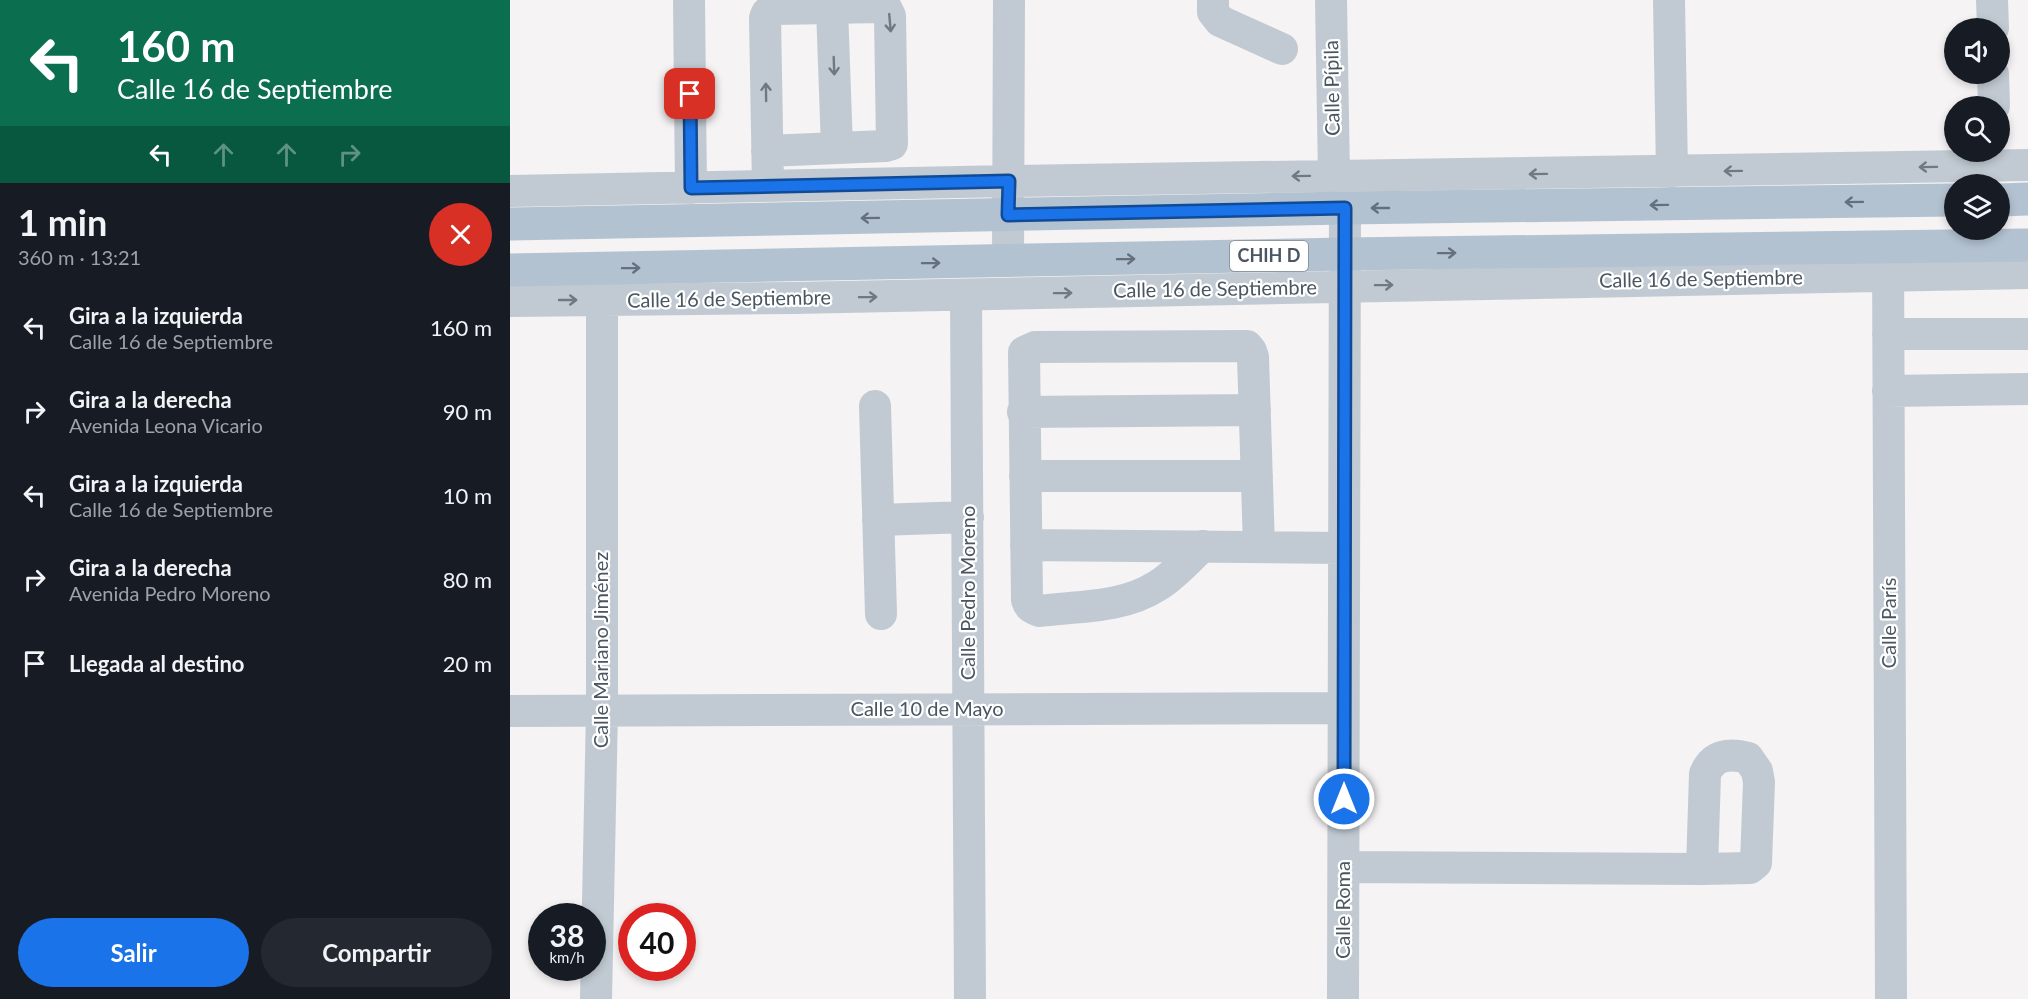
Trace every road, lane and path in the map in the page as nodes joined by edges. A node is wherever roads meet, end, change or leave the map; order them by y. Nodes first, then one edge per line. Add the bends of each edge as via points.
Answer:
1 (689, 0) edge
2 (1009, 0) edge
3 (1213, 0) edge
4 (1331, 0) edge
5 (1669, 0) edge
6 (1992, 0) edge
7 (832, 8) junction
8 (1993, 18) edge
9 (1282, 49) dead end
10 (837, 148) junction
11 (767, 151) junction
12 (1944, 161) edge
13 (2010, 162) edge
14 (2028, 165) edge
15 (1671, 172) junction
16 (1334, 176) junction
17 (1009, 181) junction
18 (768, 186) junction
19 (691, 188) junction
20 (510, 191) edge
21 (2028, 199) edge
22 (1944, 200) edge
23 (2010, 200) edge
24 (1345, 208) junction
25 (1008, 215) junction
26 (510, 224) edge
27 (2028, 246) edge
28 (1346, 254) junction
29 (1008, 261) junction
30 (1888, 261) junction
31 (510, 270) edge
32 (2028, 273) edge
33 (1346, 286) junction
34 (966, 295) junction
35 (602, 300) junction
36 (510, 301) edge
37 (1888, 334) junction
38 (2028, 334) edge
39 (2028, 389) edge
40 (1888, 391) junction
41 (875, 406) dead end
42 (1255, 410) junction
43 (1023, 412) junction
44 (1025, 476) junction
45 (1257, 476) junction
46 (968, 517) junction
47 (878, 520) junction
48 (1026, 545) junction
49 (1203, 546) junction
50 (1259, 547) junction
51 (1344, 548) junction
52 (881, 614) dead end
53 (1343, 708) junction
54 (969, 709) junction
55 (602, 710) junction
56 (510, 711) edge
57 (1344, 867) junction
58 (1702, 869) dead end
59 (596, 999) edge
60 (970, 999) edge
61 (1343, 999) edge
62 (1891, 999) edge

1 - 19 street
2 - 17 street
3 - 9 street via 1213,12 1221,21
4 - 16 street, Calle Pípila
5 - 15 street
6 - 8 street
7 -> 10 street
7 -> 10 street via 882,7 890,16 893,142 885,147
11 -> 7 street via 767,13 776,9
10 - 11 street
11 - 18 street
12 -> 15 street
13 - 14 street
15 -> 16 street
16 -> 17 street
17 - 18 street
17 - 25 street
18 - 19 street
19 - 20 street
21 - 23 main road
22 -> 24 main road
24 - 25 main road
24 - 28 street, Calle Roma
25 -> 26 main road
25 - 29 street
27 - 30 main road, Calle 16 de Septiembre / CHIH D
29 -> 28 main road, Calle 16 de Septiembre / CHIH D
28 -> 30 main road, Calle 16 de Septiembre / CHIH D
28 - 33 street, Calle Roma
31 -> 29 main road, Calle 16 de Septiembre / CHIH D
30 - 32 street, Calle 16 de Septiembre
33 -> 30 street, Calle 16 de Septiembre
30 - 37 street, Calle París
34 -> 33 street, Calle 16 de Septiembre
33 - 51 street, Calle Roma
35 -> 34 street, Calle 16 de Septiembre
34 - 46 street, Calle Pedro Moreno
36 -> 35 street, Calle 16 de Septiembre
35 - 55 street, Calle Mariano Jiménez
37 - 38 street
37 - 40 street, Calle París
39 - 40 street
40 - 62 street, Calle París
41 - 47 street
42 - 43 street
42 - 43 street via 1251,351 1239,345 1035,347 1024,352 1023,357
42 - 45 street
43 - 44 street
44 - 45 street
44 - 48 street
45 - 50 street
46 - 47 street
46 - 54 street, Calle Pedro Moreno
47 - 52 street
48 - 49 street
48 - 49 street via 1027,600 1040,611 1112,603 1145,593
49 - 50 street
50 - 51 street
51 - 53 street, Calle Roma
53 - 54 street, Calle 10 de Mayo
53 - 57 street, Calle Roma
54 - 55 street, Calle 10 de Mayo
54 - 60 street, Calle Pedro Moreno
55 - 56 street, Calle 10 de Mayo
55 - 59 street, Calle Mariano Jiménez
57 - 58 street
57 - 61 street, Calle Roma

